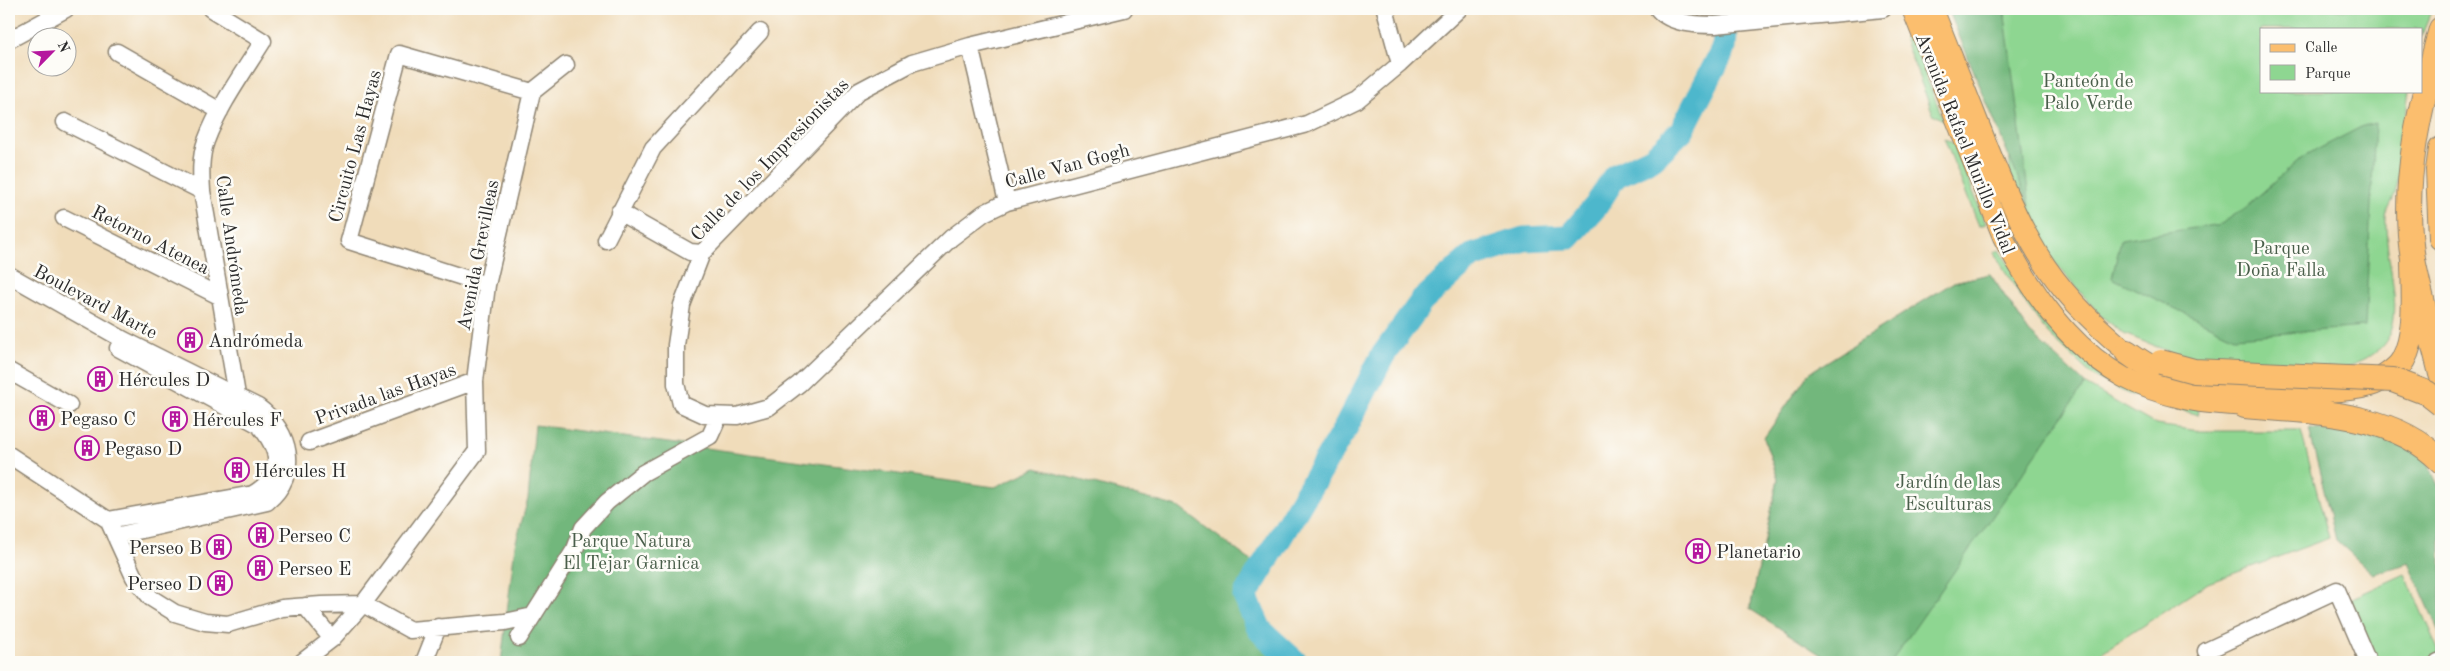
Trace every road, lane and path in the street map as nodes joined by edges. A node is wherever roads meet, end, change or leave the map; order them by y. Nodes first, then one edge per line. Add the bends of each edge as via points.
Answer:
1 (66, 9) edge
2 (211, 9) edge
3 (1124, 9) edge
4 (1385, 9) edge
5 (1459, 9) edge
6 (1658, 9) edge
7 (1883, 9) edge
8 (1912, 9) edge
9 (1933, 9) edge
10 (1842, 11) edge
11 (2441, 29) edge
12 (760, 32) dead end
13 (9, 40) edge
14 (970, 46) junction
15 (117, 52) dead end
16 (1400, 64) junction
17 (566, 65) dead end
18 (532, 92) junction
19 (220, 111) junction
20 (64, 122) dead end
21 (2441, 149) edge
22 (202, 191) junction
23 (1007, 202) junction
24 (619, 212) junction
25 (64, 218) dead end
26 (2441, 238) edge
27 (606, 240) dead end
28 (702, 253) junction
29 (2413, 258) junction
30 (9, 275) edge
31 (487, 285) junction
32 (9, 288) edge
33 (219, 296) junction
34 (2127, 352) junction
35 (9, 371) edge
36 (2441, 374) edge
37 (475, 381) junction
38 (234, 402) junction
39 (681, 404) joint
40 (2441, 404) edge
41 (69, 405) dead end
42 (2245, 406) joint
43 (719, 416) junction
44 (309, 442) dead end
45 (9, 455) edge
46 (2441, 461) edge
47 (108, 520) junction
48 (115, 536) junction
49 (363, 604) junction
50 (305, 606) junction
51 (533, 616) junction
52 (438, 627) junction
53 (519, 638) dead end
54 (332, 639) junction
55 (2206, 651) dead end
56 (2441, 661) edge
57 (302, 662) edge
58 (424, 662) edge
59 (2368, 662) edge
60 (2438, 662) edge

1 - 13 street
2 - 19 street, Calle Andrómeda via 263,41
3 - 14 street, Calle de los Impresionistas
4 - 16 street
5 - 16 street, Calle Van Gogh
6 - 10 street via 1681,22 1715,25
7 - 10 street
8 - 42 main road, Avenida Rafael Murillo Vidal via 1997,224 2019,268 2043,304 2083,348 2124,378 2182,399
9 - 34 main road, Avenida Rafael Murillo Vidal via 2026,235 2069,297
11 - 29 highway via 2410,166 2409,214
12 - 24 street via 653,148
14 - 23 street
14 - 28 street, Calle de los Impresionistas via 912,63 859,91
15 - 19 street
16 - 23 street, Calle Van Gogh via 1357,100 1307,124
17 - 18 street
18 - 31 street, Avenida Grevilleas
18 - 31 street, Circuito Las Hayas via 399,54 349,241
19 - 22 street, Calle Andrómeda via 205,143
20 - 22 street
21 - 26 highway via 2438,170
22 - 33 street, Calle Andrómeda
23 - 43 street, Calle Van Gogh via 984,213 951,238 799,384 769,407 737,416
24 - 27 street
24 - 28 street via 690,252
25 - 33 street, Retorno Atenea
28 - 39 street, Calle de los Impresionistas via 682,305 676,344 676,384
29 - 34 highway via 2413,307 2408,346 2403,361 2371,384 2325,390 2208,385 2183,381 2153,370
29 - 36 highway
30 - 38 street, Boulevard Marte
31 - 37 street, Avenida Grevilleas
32 - 38 street, Boulevard Marte
33 - 38 street, Calle Andrómeda
34 - 40 highway, bridge via 2204,372 2393,380 2427,393
35 - 41 street
37 - 44 street, Privada las Hayas
37 - 49 street, Avenida Grevilleas via 477,451
38 - 47 street, Boulevard Marte via 270,438 276,452 275,472 267,486 253,494
38 - 48 street, Boulevard Marte via 269,415 281,430 288,458 286,476 278,493 267,502 249,508
39 - 43 street, Calle Van Gogh via 705,415
42 - 46 highway via 2316,412 2367,421 2399,431
43 - 51 street via 710,436 643,473 601,508 583,528 575,549
45 - 47 street
47 - 48 street
48 - 50 street via 134,577 151,598 175,613 205,622 228,624 282,608
49 - 50 street
49 - 52 street via 410,630
49 - 54 street, Avenida Grevilleas
50 - 54 street
51 - 52 street via 505,622
51 - 53 street
52 - 58 street
54 - 57 street, Avenida Grevilleas
55 - 59 street via 2337,590
56 - 60 street

